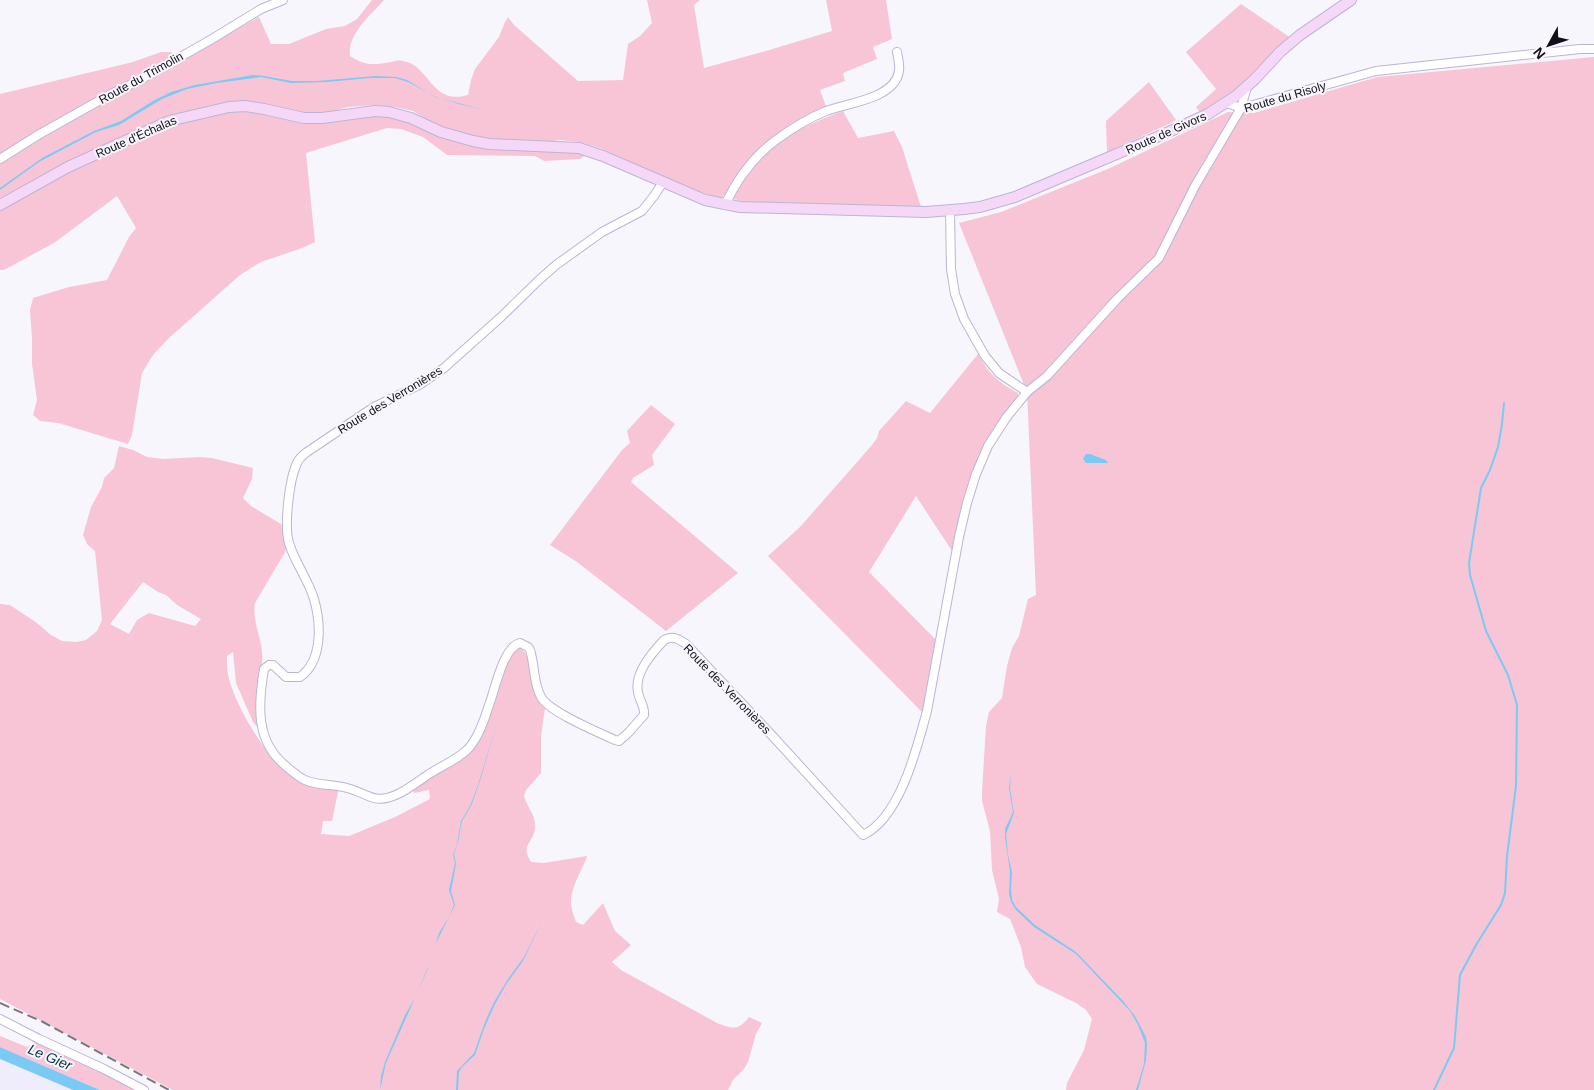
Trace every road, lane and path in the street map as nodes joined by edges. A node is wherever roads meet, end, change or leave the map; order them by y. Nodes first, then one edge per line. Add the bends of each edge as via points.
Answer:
1 (283, 0) edge
2 (1351, 0) edge
3 (1594, 49) edge
4 (897, 52) dead end
5 (1247, 87) junction
6 (1227, 103) junction
7 (1241, 108) junction
8 (0, 159) edge
9 (662, 182) junction
10 (0, 205) edge
11 (725, 205) junction
12 (950, 210) junction
13 (1027, 392) junction
14 (0, 1019) edge
15 (144, 1090) edge

1 - 8 street, Route du Trimolin
2 - 5 street, Route de Givors via 1290,44
3 - 7 street, Route du Risoly via 1376,71
4 - 11 street via 899,73 889,86 878,95 826,112 776,139 749,164
5 - 6 street, Route de Givors
5 - 7 street
6 - 7 street
6 - 12 street, Route de Givors via 1164,134 1015,197
7 - 13 street, Route du Risoly via 1195,186 1159,258 1047,376
9 - 10 street, Route d'Échalas via 589,150 570,146 489,144 458,138 389,112 304,118 234,106 158,125 68,167
9 - 11 street, Route d'Échalas
9 - 13 street, Route des Verronières via 642,211 602,232 556,265 444,368 419,385 367,411 300,459 290,488 288,540 314,599 318,649 309,669 300,677 286,677 273,665 266,666 260,702 262,729 269,746 297,775 314,782 345,787 374,799 401,793 473,743 507,656 520,643 530,650 539,694 546,704 619,741 644,715 638,693 641,671 664,640 674,637 686,644 863,835 870,832 898,796 925,721 959,537 976,474 996,432
11 - 12 street, Route de Givors via 875,211
12 - 13 street via 951,269 964,319 985,356 999,373
14 - 15 street

